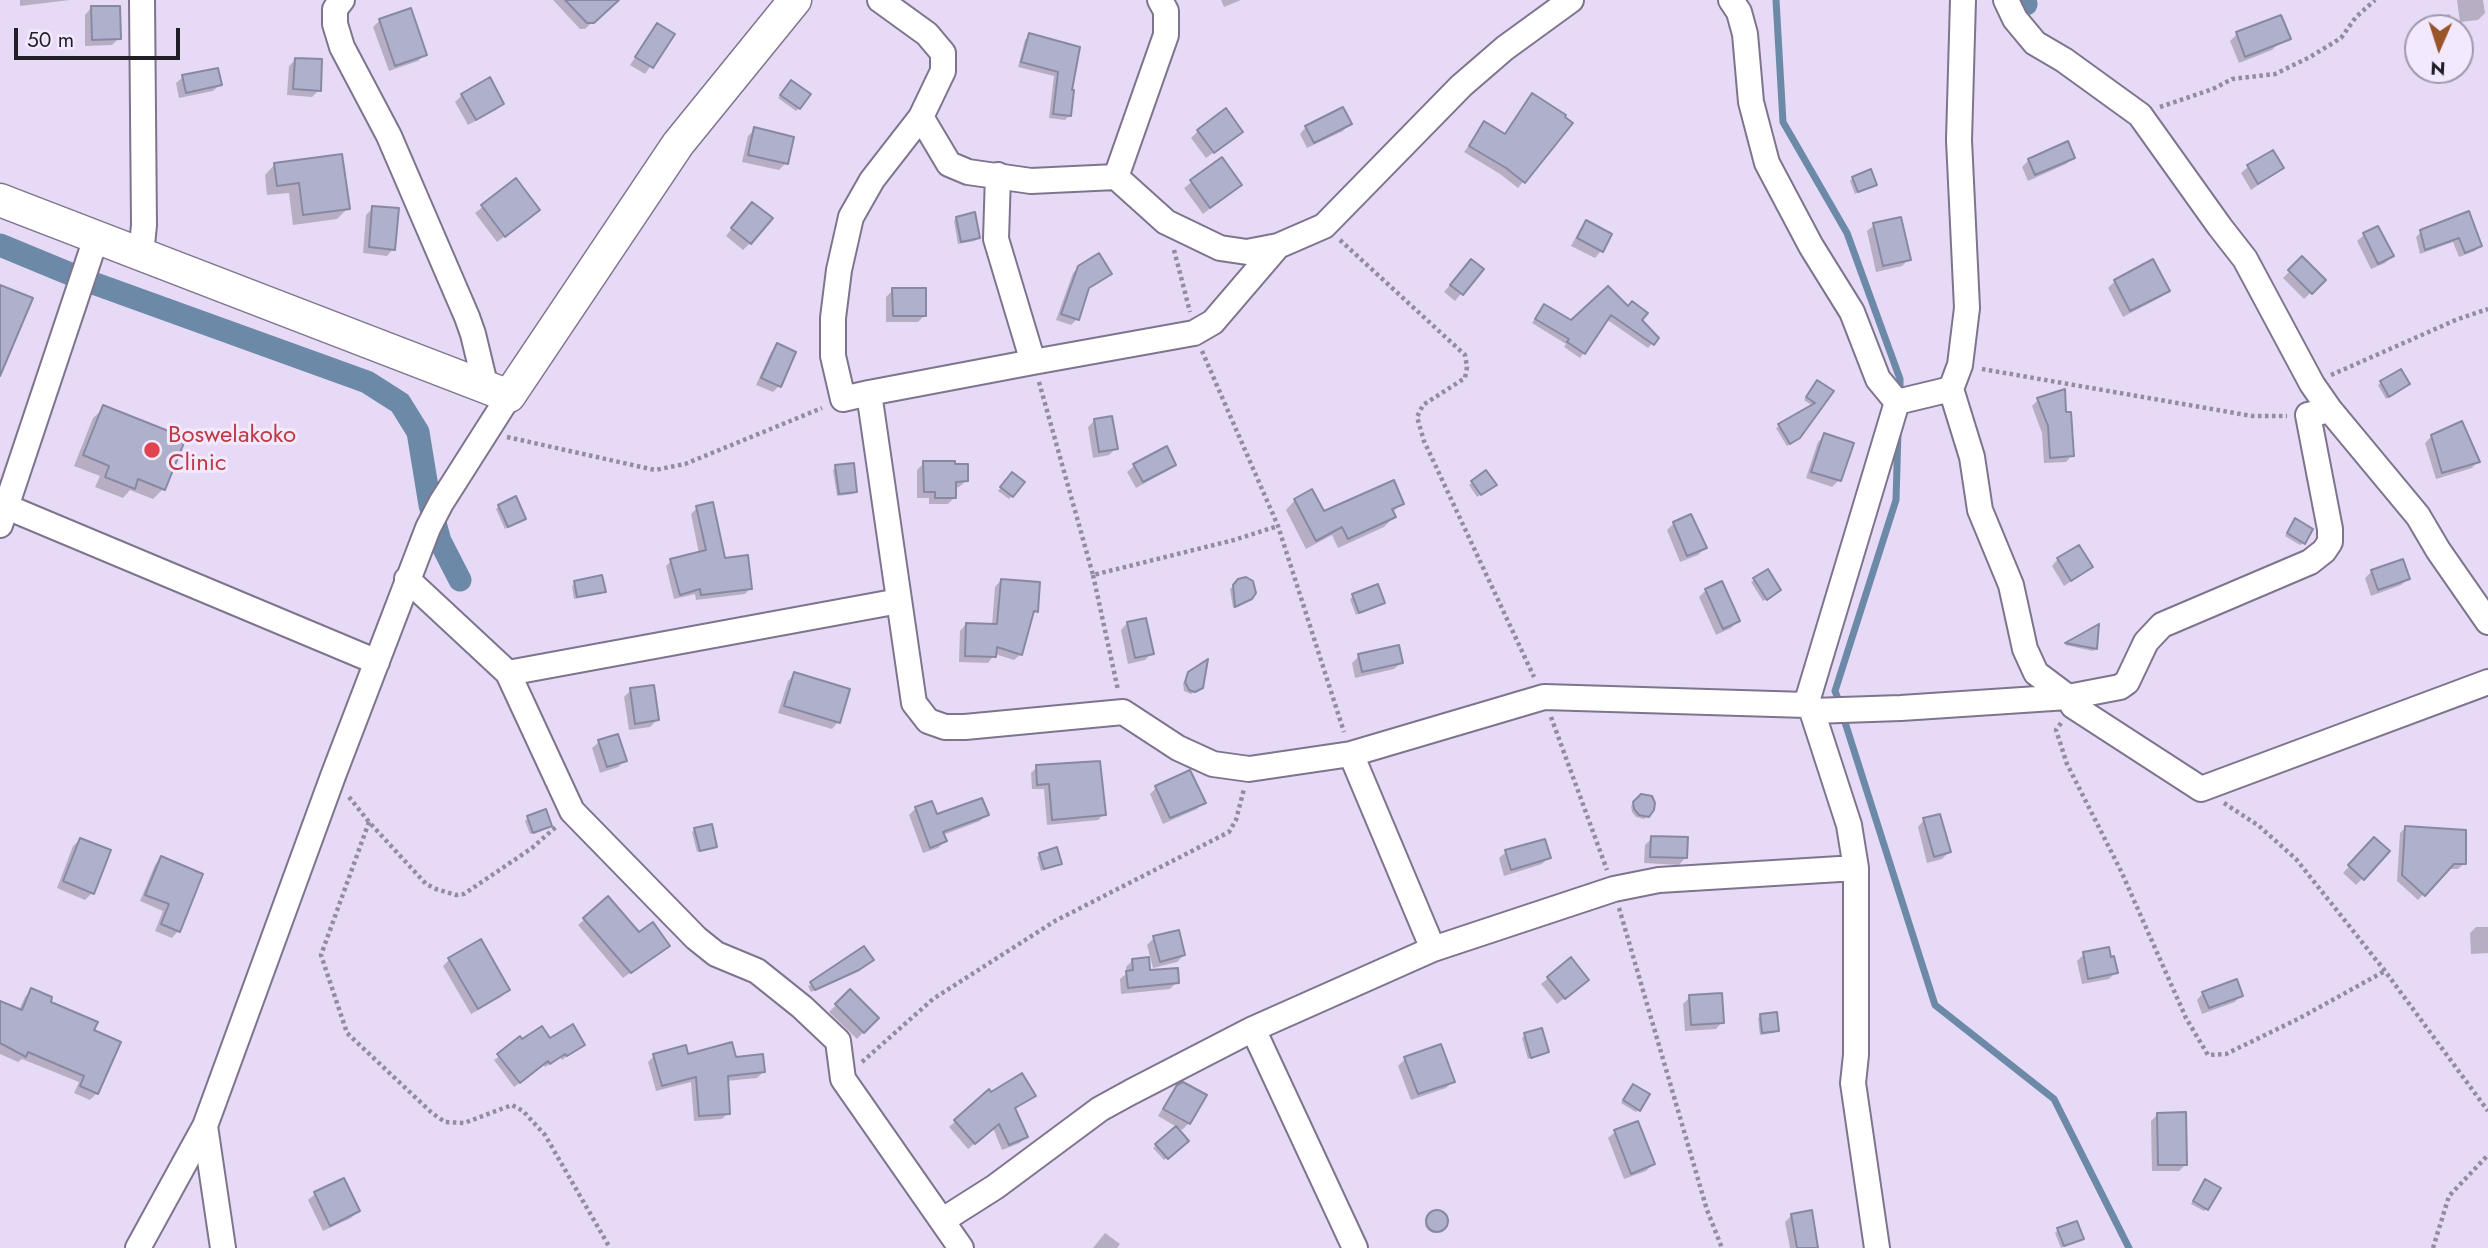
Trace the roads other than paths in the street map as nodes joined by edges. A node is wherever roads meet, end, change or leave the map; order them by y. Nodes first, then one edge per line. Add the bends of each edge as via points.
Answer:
1 (142, 0) edge
2 (342, 0) edge
3 (880, 0) edge
4 (1160, 0) edge
5 (1571, 0) edge
6 (1731, 0) edge
7 (1963, 0) edge
8 (2006, 0) edge
9 (793, 1) edge
10 (921, 117) junction
11 (998, 175) junction
12 (1116, 177) junction
13 (0, 200) edge
14 (96, 238) junction
15 (1278, 246) junction
16 (141, 255) junction
17 (1033, 362) junction
18 (498, 392) junction
19 (869, 393) junction
20 (1927, 394) junction
21 (2319, 412) junction
22 (4, 516) edge
23 (407, 579) junction
24 (899, 601) junction
25 (2488, 622) edge
26 (377, 662) junction
27 (508, 673) junction
28 (2488, 682) edge
29 (2070, 702) junction
30 (1809, 708) junction
31 (1351, 754) junction
32 (1856, 868) junction
33 (1433, 949) junction
34 (1253, 1029) junction
35 (205, 1126) junction
36 (943, 1220) junction
37 (138, 1248) edge
38 (223, 1248) edge
39 (961, 1248) edge
40 (1355, 1248) edge
41 (1877, 1248) edge

1 - 16 street
2 - 18 street via 335,9 335,24 342,47 389,136
3 - 10 street via 927,34 943,53 943,71
4 - 12 street via 1166,12 1166,35
5 - 15 street via 1461,86 1324,226
6 - 20 street via 1745,34 1751,102 1766,163 1852,312 1878,379
7 - 20 street via 1959,141 1967,308 1960,365
8 - 21 street via 2035,43 2140,114 2245,259 2312,384
9 - 18 street via 678,144
10 - 11 street via 949,164 968,172
10 - 19 street via 872,180 851,217 839,270 833,356 843,399
11 - 12 street via 1031,181
11 - 17 street via 996,239
12 - 15 street via 1167,222 1220,248 1247,252
13 - 14 street
14 - 16 street
14 - 22 street
15 - 17 street via 1213,322 1194,333
16 - 18 street
17 - 19 street
18 - 23 street via 487,433 441,503
19 - 24 street
20 - 29 street via 1972,457 1980,510 2011,585 2025,649 2036,673
20 - 30 street
21 - 25 street via 2418,516
21 - 29 street via 2330,529 2324,551 2311,562 2162,625 2146,642 2127,682
22 - 26 street
23 - 26 street
23 - 27 street
24 - 27 street
24 - 31 street via 914,703 928,721 945,727 1123,712 1178,748 1213,764 1249,769
26 - 35 street
27 - 36 street via 572,811 696,937 716,954 757,971 838,1041 843,1079
28 - 29 street via 2201,789
29 - 30 street
30 - 31 street via 1544,697
30 - 32 street via 1849,825
31 - 33 street
32 - 33 street via 1659,880 1614,889
32 - 41 street via 1853,1083
33 - 34 street
34 - 36 street via 1100,1109
34 - 40 street
35 - 37 street
35 - 38 street
36 - 39 street

